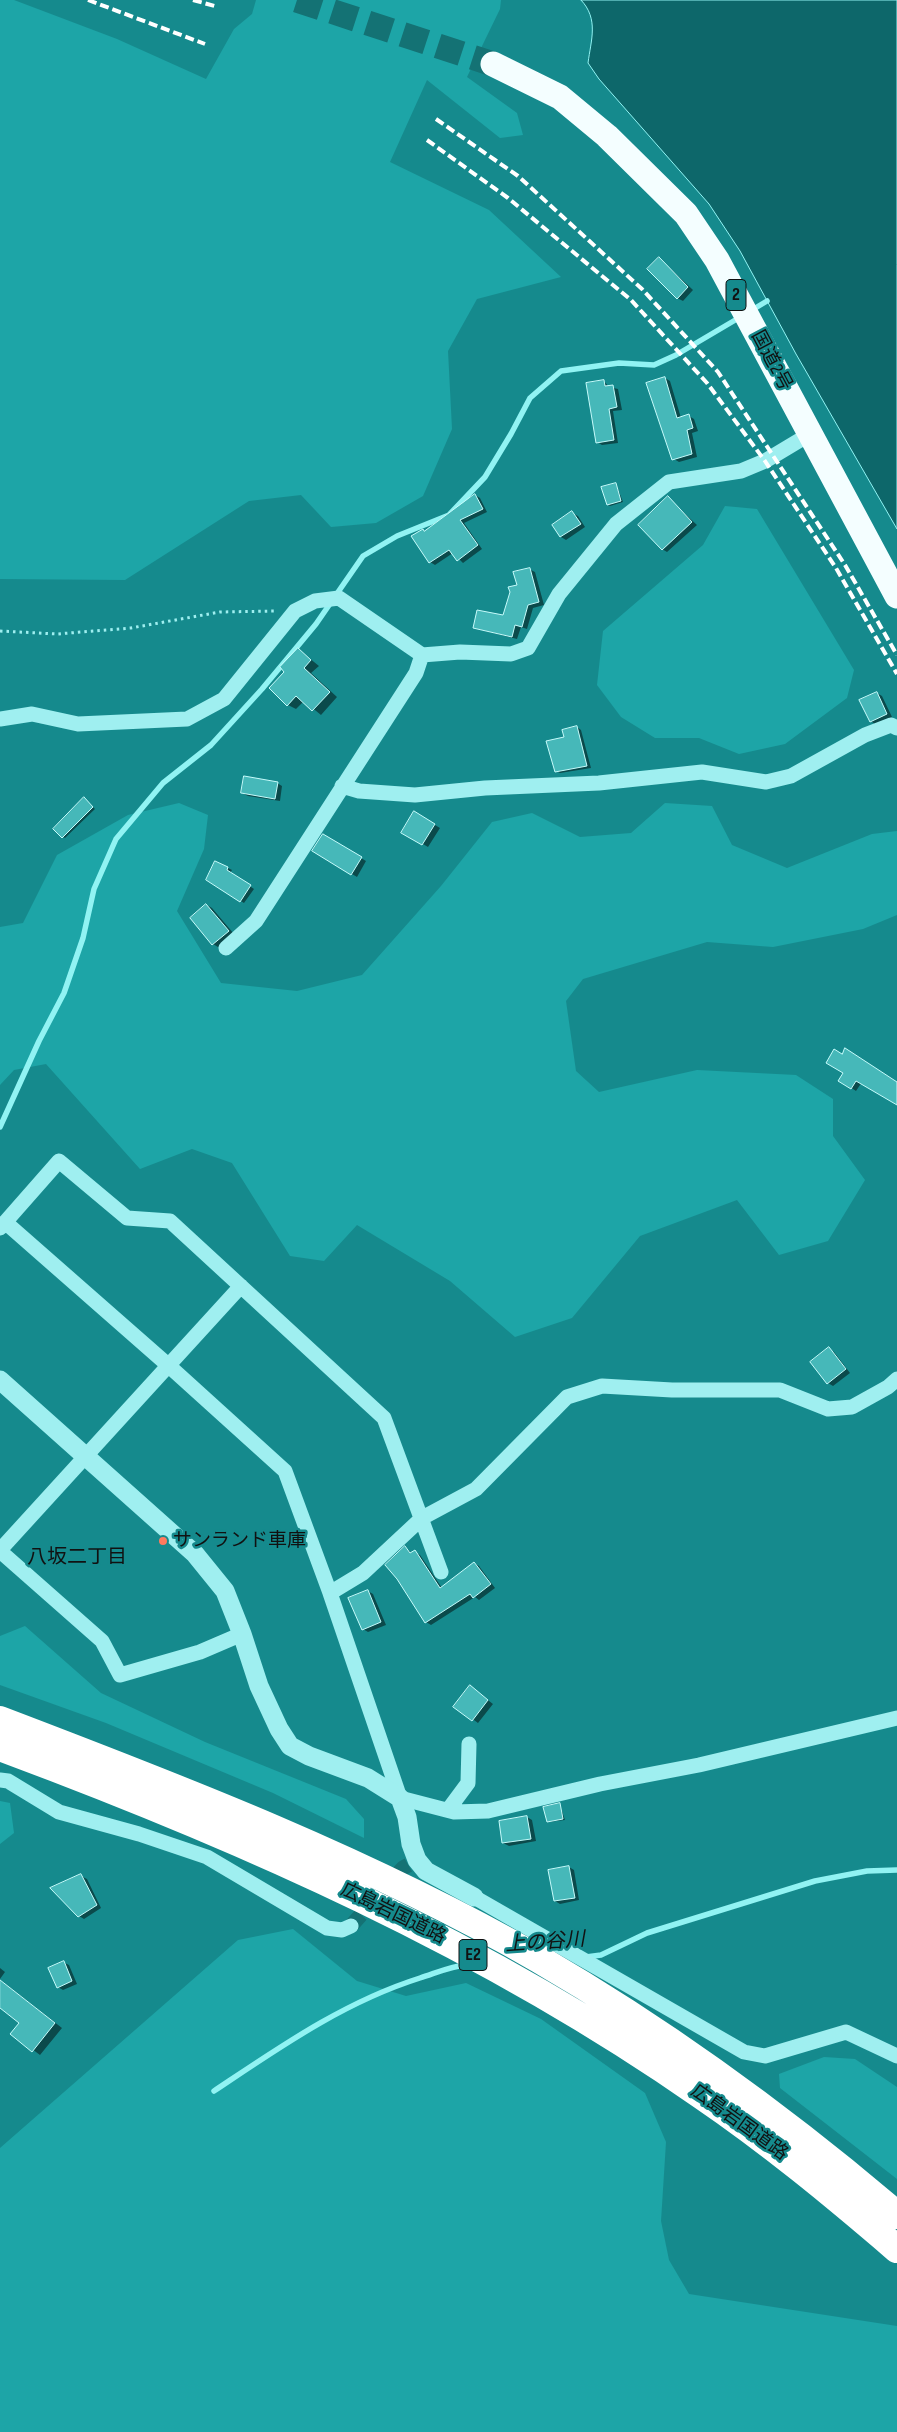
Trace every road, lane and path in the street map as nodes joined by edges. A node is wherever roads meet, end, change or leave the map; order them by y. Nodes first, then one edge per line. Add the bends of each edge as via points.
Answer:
1 (494, 64) tunnel mouth
2 (810, 434) junction
3 (897, 596) edge
4 (295, 610) junction
5 (0, 631) edge
6 (422, 655) junction
7 (0, 718) edge
8 (897, 728) edge
9 (342, 786) junction
10 (226, 948) dead end
11 (3, 1225) edge
12 (240, 1286) junction
13 (170, 1366) junction
14 (897, 1379) edge
15 (0, 1380) edge
16 (84, 1456) junction
17 (422, 1518) junction
18 (0, 1551) edge
19 (441, 1572) dead end
20 (330, 1593) junction
21 (242, 1634) junction
22 (897, 1718) edge
23 (0, 1720) edge
24 (469, 1744) dead end
25 (0, 1746) edge
26 (0, 1780) edge
27 (400, 1798) junction
28 (448, 1810) junction
29 (474, 1897) joint
30 (351, 1926) tunnel mouth
31 (897, 2056) edge
32 (897, 2215) edge
33 (897, 2249) edge

1 - 2 highway, 国道2号 / 2 via 560,97 607,136 686,214 717,260
2 - 3 highway, 国道2号 / 2
2 - 6 street via 741,472 669,482 616,524 559,594 528,648 511,654 460,652
4 - 5 path via 220,612 131,628 57,634
4 - 6 street via 315,601 339,598
4 - 7 street via 224,700 187,719 78,724 32,714
6 - 9 street via 416,673
8 - 9 street via 891,725 864,735 791,776 766,782 702,772 599,783 415,794
9 - 10 street via 256,921
11 - 12 street via 60,1161 127,1218 170,1221
11 - 13 street
12 - 13 street
12 - 17 street via 384,1418
13 - 16 street
13 - 20 street via 284,1470
14 - 17 street via 852,1407 828,1409 780,1390 602,1386 568,1397 476,1489
15 - 16 street
16 - 18 street
16 - 21 street via 195,1554 225,1591
17 - 19 street
17 - 20 street via 362,1573
18 - 21 street via 102,1641 120,1675 200,1652
20 - 27 street
21 - 27 street via 259,1686 290,1746 368,1778
22 - 28 street via 488,1811
23 - 32 highway, 広島岩国道路 / E2 via 251,1818 397,1885 538,1959 717,2072 824,2153
24 - 28 street via 468,1783
25 - 33 highway, 広島岩国道路 / E2 via 308,1872 452,1943 606,2033 702,2094 807,2173
26 - 30 street via 8,1781 58,1812 207,1857 327,1928 342,1930
27 - 28 street
27 - 29 street via 416,1860 426,1871
29 - 31 street via 744,2052 766,2056 846,2032

